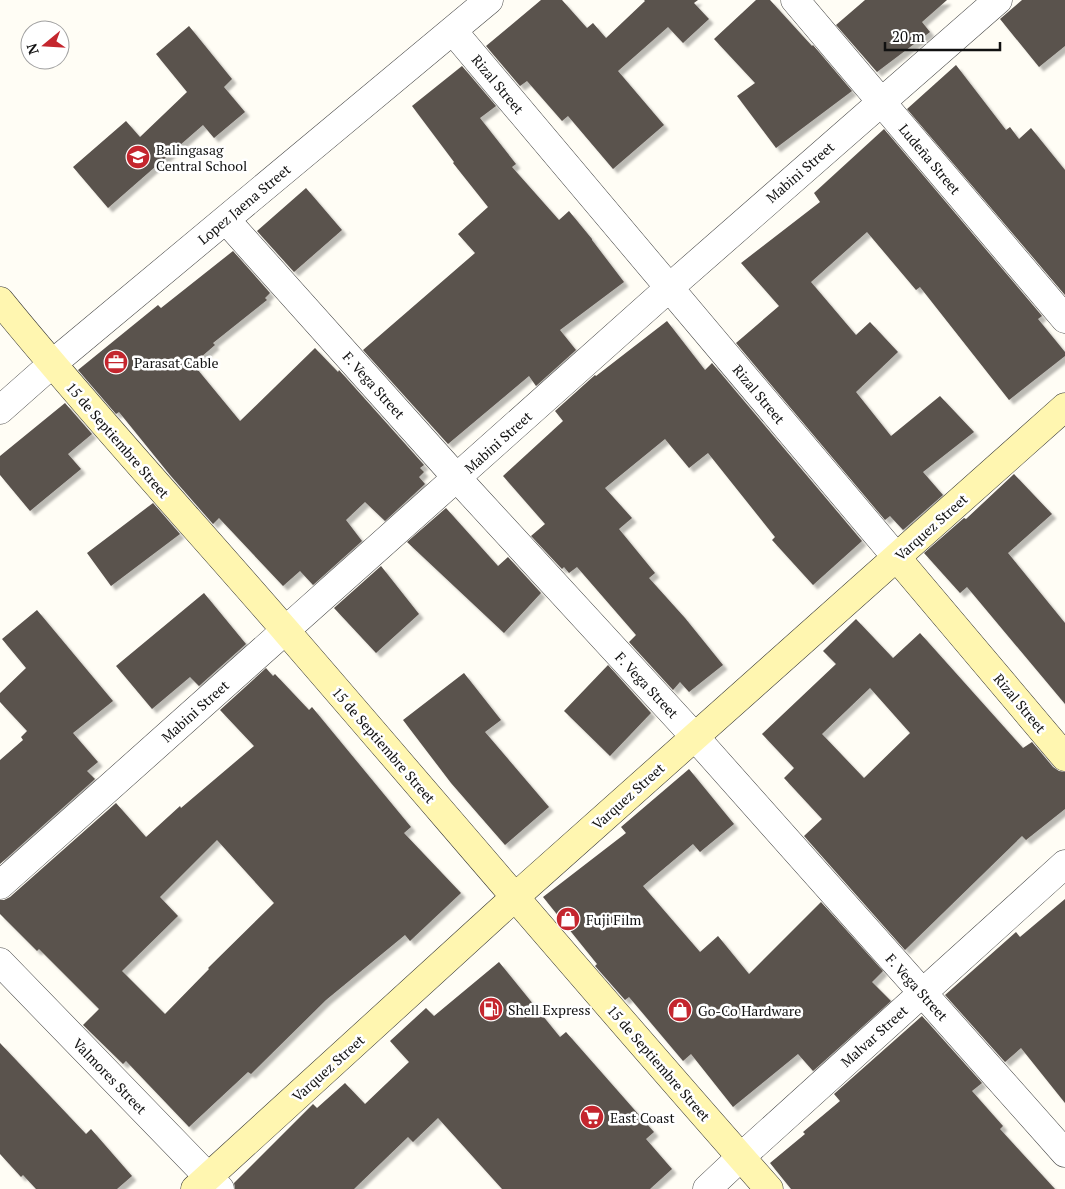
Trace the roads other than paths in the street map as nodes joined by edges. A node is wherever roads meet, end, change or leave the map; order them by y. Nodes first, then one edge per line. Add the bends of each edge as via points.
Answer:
1 (489, 0) edge
2 (795, 0) edge
3 (998, 0) edge
4 (453, 30) junction
5 (881, 101) junction
6 (226, 220) junction
7 (669, 288) junction
8 (0, 301) edge
9 (1065, 319) edge
10 (52, 364) junction
11 (1065, 407) edge
12 (0, 410) edge
13 (457, 478) junction
14 (896, 558) junction
15 (286, 631) junction
16 (695, 737) junction
17 (1065, 756) edge
18 (1065, 864) edge
19 (0, 885) edge
20 (514, 898) junction
21 (0, 962) edge
22 (922, 992) junction
23 (1065, 1153) edge
24 (741, 1157) junction
25 (208, 1185) edge
26 (707, 1189) edge
27 (769, 1189) edge

1 - 4 street, Lopez Jaena Street
2 - 5 street, Ludeña Street
3 - 5 street, Mabini Street
4 - 6 street, Lopez Jaena Street
4 - 7 street, Rizal Street
5 - 7 street, Mabini Street
5 - 9 street, Ludeña Street
6 - 10 street, Lopez Jaena Street
6 - 13 street, F. Vega Street
7 - 13 street, Mabini Street
7 - 14 street, Rizal Street
8 - 10 main road, 15 de Septiembre Street
10 - 12 street, Lopez Jaena Street
10 - 15 main road, 15 de Septiembre Street
11 - 14 main road, Varquez Street
13 - 15 street, Mabini Street
13 - 16 street, F. Vega Street
14 - 16 main road, Varquez Street
14 - 17 main road, Rizal Street
15 - 19 street, Mabini Street
15 - 20 main road, 15 de Septiembre Street
16 - 20 main road, Varquez Street
16 - 22 street, F. Vega Street
18 - 22 street, Malvar Street
20 - 24 main road, 15 de Septiembre Street
20 - 25 main road, Varquez Street
21 - 25 street, Valmores Street
22 - 23 street, F. Vega Street
22 - 24 street, Malvar Street
24 - 26 street, Malvar Street
24 - 27 main road, 15 de Septiembre Street

